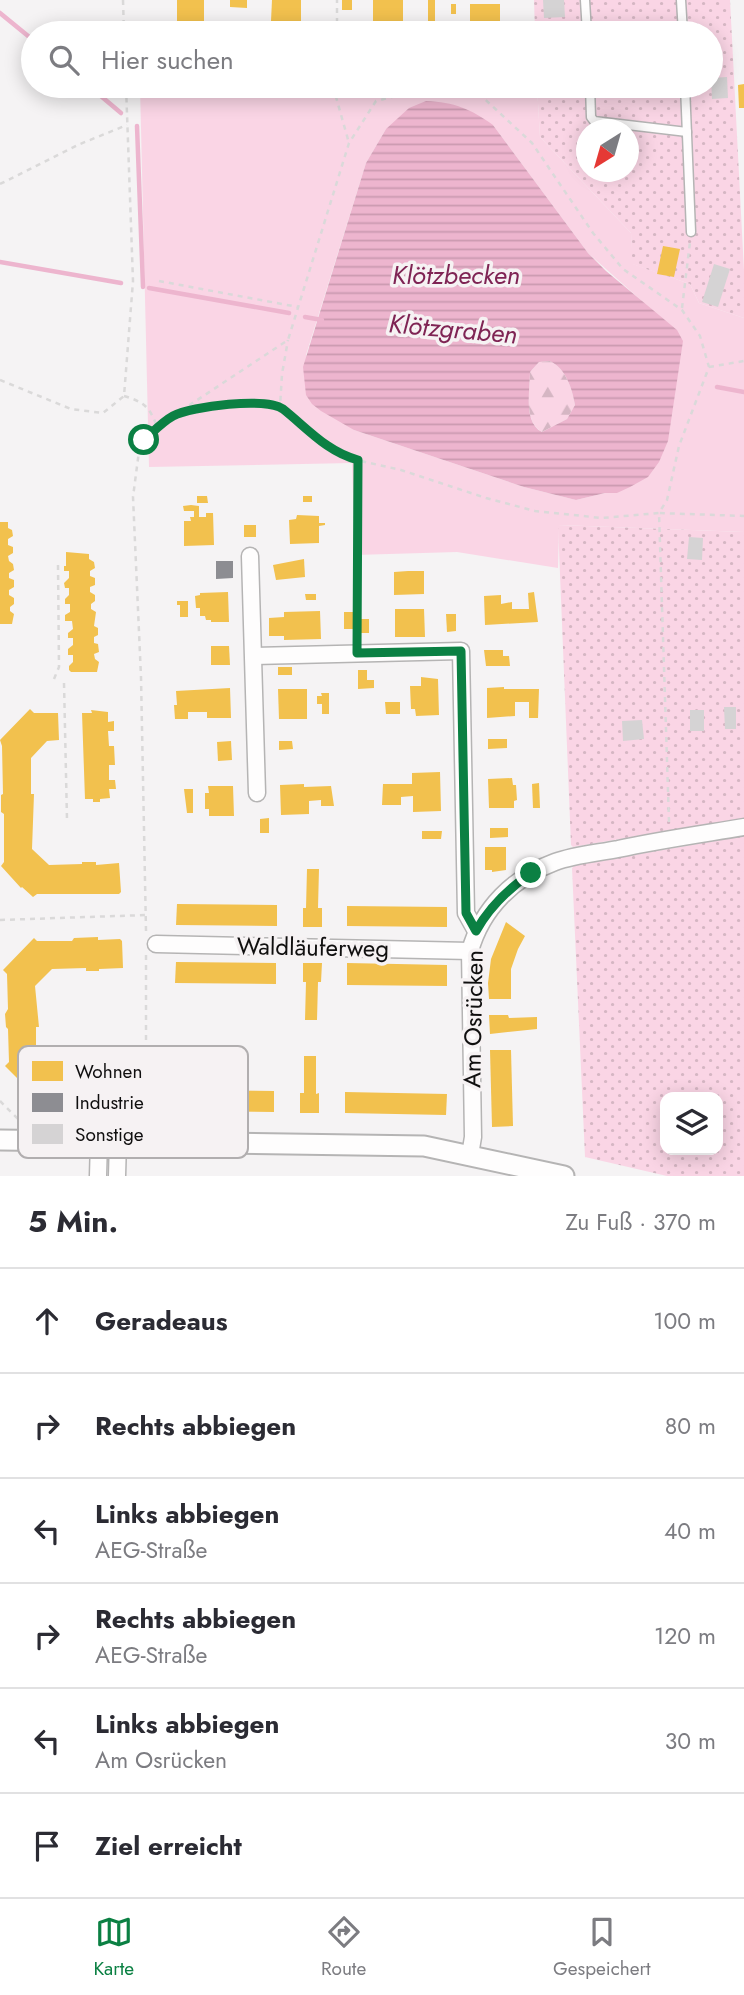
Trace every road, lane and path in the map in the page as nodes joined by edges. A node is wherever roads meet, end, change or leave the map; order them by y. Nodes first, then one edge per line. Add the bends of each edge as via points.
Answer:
1 (123, 0) edge
2 (337, 0) edge
3 (585, 0) edge
4 (681, 0) edge
5 (124, 21) edge
6 (337, 21) edge
7 (586, 21) edge
8 (682, 21) edge
9 (127, 98) edge
10 (337, 98) edge
11 (388, 98) edge
12 (484, 98) edge
13 (591, 98) edge
14 (686, 98) edge
15 (128, 124) junction
16 (687, 132) junction
17 (349, 143) junction
18 (0, 184) edge
19 (691, 232) joint
20 (159, 281) dead end
21 (299, 307) junction
22 (682, 310) junction
23 (288, 340) junction
24 (744, 361) edge
25 (709, 367) junction
26 (0, 380) edge
27 (124, 396) junction
28 (280, 407) junction
29 (173, 416) junction
30 (157, 428) junction
31 (358, 460) junction
32 (659, 513) junction
33 (744, 516) edge
34 (250, 556) dead end
35 (58, 565) dead end
36 (357, 653) junction
37 (254, 656) junction
38 (54, 679) dead end
39 (64, 682) dead end
40 (257, 793) dead end
41 (67, 820) dead end
42 (744, 827) edge
43 (670, 840) junction
44 (146, 915) junction
45 (0, 920) edge
46 (476, 931) junction
47 (149, 940) junction
48 (470, 951) junction
49 (147, 1046) edge
50 (0, 1101) edge
51 (18, 1119) edge
52 (0, 1140) edge
53 (18, 1140) edge
54 (248, 1143) edge
55 (470, 1155) junction
56 (103, 1158) edge
57 (112, 1158) edge
58 (98, 1176) edge
59 (117, 1176) edge
60 (564, 1176) edge

1 - 5 path
2 - 6 path
3 - 7 lane
4 - 8 lane
9 - 15 path
10 - 17 path
11 - 17 path via 376,101
12 - 22 path via 532,143 623,269
13 - 16 lane via 594,121
14 - 16 lane
15 - 18 path
15 - 27 path via 133,281
16 - 19 lane
17 - 21 path
19 - 22 path
20 - 21 path
21 - 23 path
22 - 25 path via 700,336
23 - 28 path
23 - 29 path
24 - 25 path
25 - 32 path
26 - 27 path via 71,409 103,413
27 - 30 path via 142,402
28 - 29 path via 235,403 198,407
28 - 31 path via 315,438
29 - 30 path
30 - 44 path via 139,451 133,498
31 - 32 path via 534,511 602,518
31 - 36 path
32 - 33 path
32 - 43 path
34 - 37 street
35 - 38 path via 60,667
36 - 37 street
36 - 46 street via 461,651 466,913
37 - 40 street
39 - 41 path
42 - 43 street, Am Osrücken
43 - 46 street, Am Osrücken via 557,861 531,873 494,904
44 - 45 path
44 - 47 path
46 - 48 street, Am Osrücken
47 - 48 street, Waldläuferweg
47 - 49 path
48 - 55 street, Am Osrücken
50 - 51 path
52 - 53 street
54 - 55 street via 425,1146
55 - 60 street
56 - 58 street
57 - 59 street

